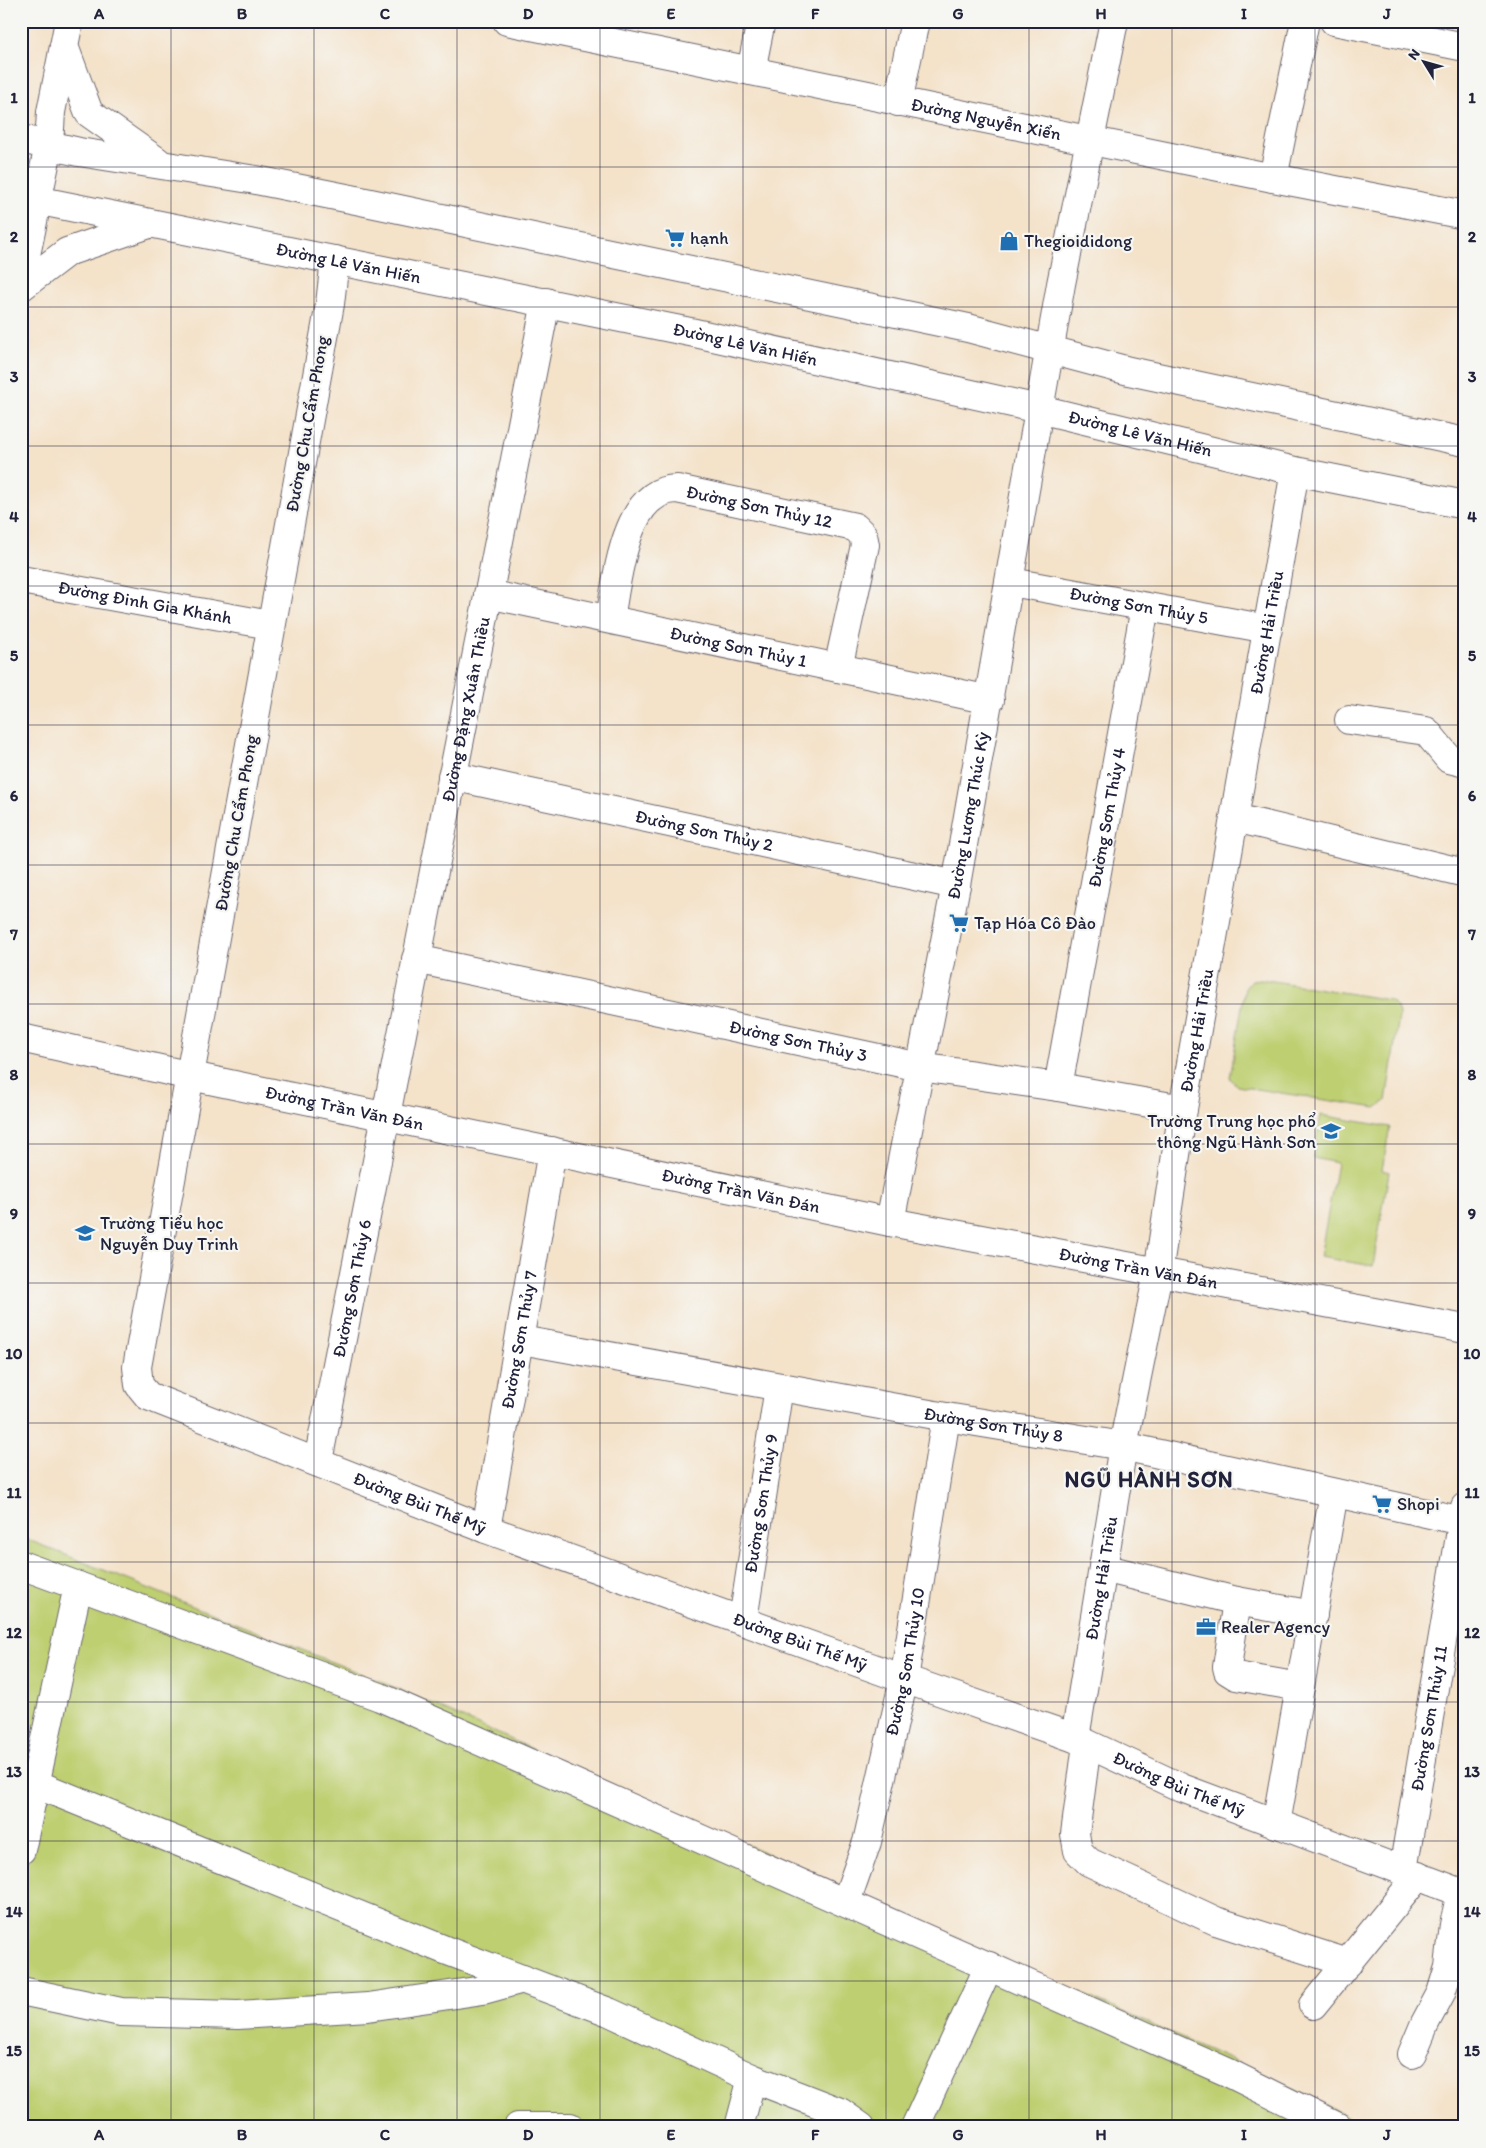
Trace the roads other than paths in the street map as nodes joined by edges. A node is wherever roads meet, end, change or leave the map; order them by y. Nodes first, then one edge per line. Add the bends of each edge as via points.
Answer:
1 (507, 21) edge
2 (761, 21) edge
3 (915, 21) edge
4 (1114, 21) edge
5 (1305, 21) edge
6 (1334, 21) edge
7 (584, 29) edge
8 (66, 34) edge
9 (1465, 47) edge
10 (751, 71) junction
11 (898, 102) junction
12 (21, 139) edge
13 (1090, 141) junction
14 (49, 145) junction
15 (163, 164) junction
16 (1273, 178) junction
17 (29, 199) edge
18 (1465, 215) edge
19 (147, 224) junction
20 (335, 260) junction
21 (21, 279) edge
22 (21, 287) edge
23 (546, 302) junction
24 (1051, 351) junction
25 (1039, 409) junction
26 (1465, 442) edge
27 (1295, 471) junction
28 (1465, 505) edge
29 (21, 580) edge
30 (1011, 582) junction
31 (488, 594) junction
32 (1144, 607) junction
33 (610, 619) junction
34 (270, 625) junction
35 (1268, 629) junction
36 (838, 668) junction
37 (990, 700) junction
38 (1348, 720) dead end
39 (1465, 763) edge
40 (452, 776) junction
41 (1235, 818) junction
42 (1465, 873) edge
43 (956, 886) junction
44 (416, 959) junction
45 (21, 1038) edge
46 (920, 1068) junction
47 (191, 1076) junction
48 (1058, 1087) junction
49 (1184, 1109) junction
50 (385, 1116) junction
51 (552, 1151) junction
52 (890, 1222) junction
53 (1158, 1273) junction
54 (1465, 1329) edge
55 (521, 1340) junction
56 (139, 1385) joint
57 (779, 1387) junction
58 (946, 1417) junction
59 (1123, 1446) junction
60 (318, 1461) junction
61 (1334, 1493) junction
62 (1464, 1514) edge
63 (486, 1529) junction
64 (21, 1566) edge
65 (1103, 1568) junction
66 (78, 1586) junction
67 (1237, 1601) junction
68 (1313, 1616) junction
69 (744, 1620) junction
70 (904, 1679) junction
71 (1300, 1687) junction
72 (1081, 1741) junction
73 (28, 1780) edge
74 (1276, 1824) junction
75 (21, 1850) edge
76 (1410, 1873) junction
77 (1463, 1893) edge
78 (846, 1902) junction
79 (1348, 1963) junction
80 (989, 1966) junction
81 (523, 1979) junction
82 (21, 1991) edge
83 (1313, 2006) dead end
84 (1412, 2054) dead end
85 (752, 2078) junction
86 (518, 2127) edge
87 (570, 2127) edge
88 (739, 2127) edge
89 (861, 2127) edge
90 (915, 2127) edge
91 (1338, 2127) edge

1 - 7 street, Đường Nguyễn Xiển
2 - 10 street
3 - 11 street
4 - 13 street, Đường Lương Thúc Kỳ
5 - 16 street
6 - 9 street
7 - 10 street, Đường Nguyễn Xiển
8 - 14 street via 51,112
8 - 15 street via 89,113
10 - 11 street, Đường Nguyễn Xiển
11 - 13 street, Đường Nguyễn Xiển
12 - 14 street
13 - 16 street, Đường Nguyễn Xiển
13 - 24 street, Đường Lương Thúc Kỳ
14 - 15 street
14 - 17 street
15 - 24 street via 356,200 948,324
16 - 18 street, Đường Nguyễn Xiển
17 - 19 street, Đường Lê Văn Hiến
17 - 21 street
19 - 20 street, Đường Lê Văn Hiến
19 - 22 street via 67,252
20 - 23 street, Đường Lê Văn Hiến
20 - 34 street, Đường Chu Cẩm Phong via 330,304
23 - 25 street, Đường Lê Văn Hiến
23 - 31 street, Đường Đặng Xuân Thiều
24 - 25 street, Đường Lương Thúc Kỳ
24 - 26 street via 1139,373
25 - 27 street, Đường Lê Văn Hiến
25 - 30 street, Đường Lương Thúc Kỳ
27 - 28 street, Đường Lê Văn Hiến
27 - 35 street, Đường Hải Triều
29 - 34 street, Đường Đinh Gia Khánh
30 - 32 street, Đường Sơn Thủy 5
30 - 37 street, Đường Lương Thúc Kỳ
31 - 33 street, Đường Sơn Thủy 1
31 - 40 street, Đường Đặng Xuân Thiều
32 - 35 street, Đường Sơn Thủy 5
32 - 48 street, Đường Sơn Thủy 4
33 - 36 street, Đường Sơn Thủy 1
33 - 36 street, Đường Sơn Thủy 12 via 628,530 651,499 665,489 772,509 855,527 863,535 865,545
34 - 47 street, Đường Chu Cẩm Phong
35 - 41 street, Đường Hải Triều
36 - 37 street, Đường Sơn Thủy 1
37 - 43 street, Đường Lương Thúc Kỳ
38 - 39 street via 1426,731 1448,759
40 - 43 street, Đường Sơn Thủy 2
40 - 44 street, Đường Đặng Xuân Thiều
41 - 42 street
41 - 49 street, Đường Hải Triều
43 - 46 street, Đường Lương Thúc Kỳ
44 - 46 street, Đường Sơn Thủy 3
44 - 50 street, Đường Đặng Xuân Thiều
45 - 47 street, Đường Trần Văn Đán
46 - 48 street, Đường Sơn Thủy 3
46 - 52 street, Đường Lương Thúc Kỳ
47 - 50 street, Đường Trần Văn Đán
47 - 56 street, Đường Chu Cẩm Phong via 137,1367
48 - 49 street, Đường Sơn Thủy 3
49 - 53 street, Đường Hải Triều
50 - 51 street, Đường Trần Văn Đán
50 - 60 street, Đường Sơn Thủy 6
51 - 52 street, Đường Trần Văn Đán
51 - 55 street, Đường Sơn Thủy 7
52 - 53 street, Đường Trần Văn Đán
53 - 54 street, Đường Trần Văn Đán
53 - 59 street, Đường Hải Triều
55 - 57 street, Đường Sơn Thủy 8
55 - 63 street, Đường Sơn Thủy 7
56 - 60 street, Đường Bùi Thế Mỹ via 148,1396
57 - 58 street, Đường Sơn Thủy 8
57 - 69 street, Đường Sơn Thủy 9
58 - 59 street, Đường Sơn Thủy 8
58 - 70 street, Đường Sơn Thủy 10
59 - 61 street, Đường Sơn Thủy 8
59 - 65 street, Đường Hải Triều
60 - 63 street, Đường Bùi Thế Mỹ
61 - 62 street, Đường Sơn Thủy 8
61 - 68 street
62 - 76 street, Đường Sơn Thủy 11
63 - 69 street, Đường Bùi Thế Mỹ
64 - 66 street
65 - 67 street
65 - 72 street, Đường Hải Triều
66 - 73 street
66 - 78 street via 380,1697
67 - 68 street
67 - 71 street via 1228,1671 1236,1676
68 - 71 street
69 - 70 street, Đường Bùi Thế Mỹ
70 - 72 street, Đường Bùi Thế Mỹ
70 - 78 street, Đường Sơn Thủy 10 via 872,1824
71 - 74 street
72 - 74 street, Đường Bùi Thế Mỹ via 1182,1788
72 - 79 street, Đường Hải Triều via 1075,1834 1078,1851 1089,1862 1216,1921
73 - 75 street
73 - 81 street
74 - 76 street, Đường Bùi Thế Mỹ
76 - 77 street, Đường Bùi Thế Mỹ
76 - 79 street
77 - 84 street via 1454,1925 1449,1967
78 - 80 street
79 - 83 street
80 - 90 street
80 - 91 street via 1227,2072
81 - 82 street via 483,1990 368,2008 238,2015 121,2012
81 - 85 street via 609,2012
85 - 88 street
85 - 89 street via 840,2112
86 - 87 street

